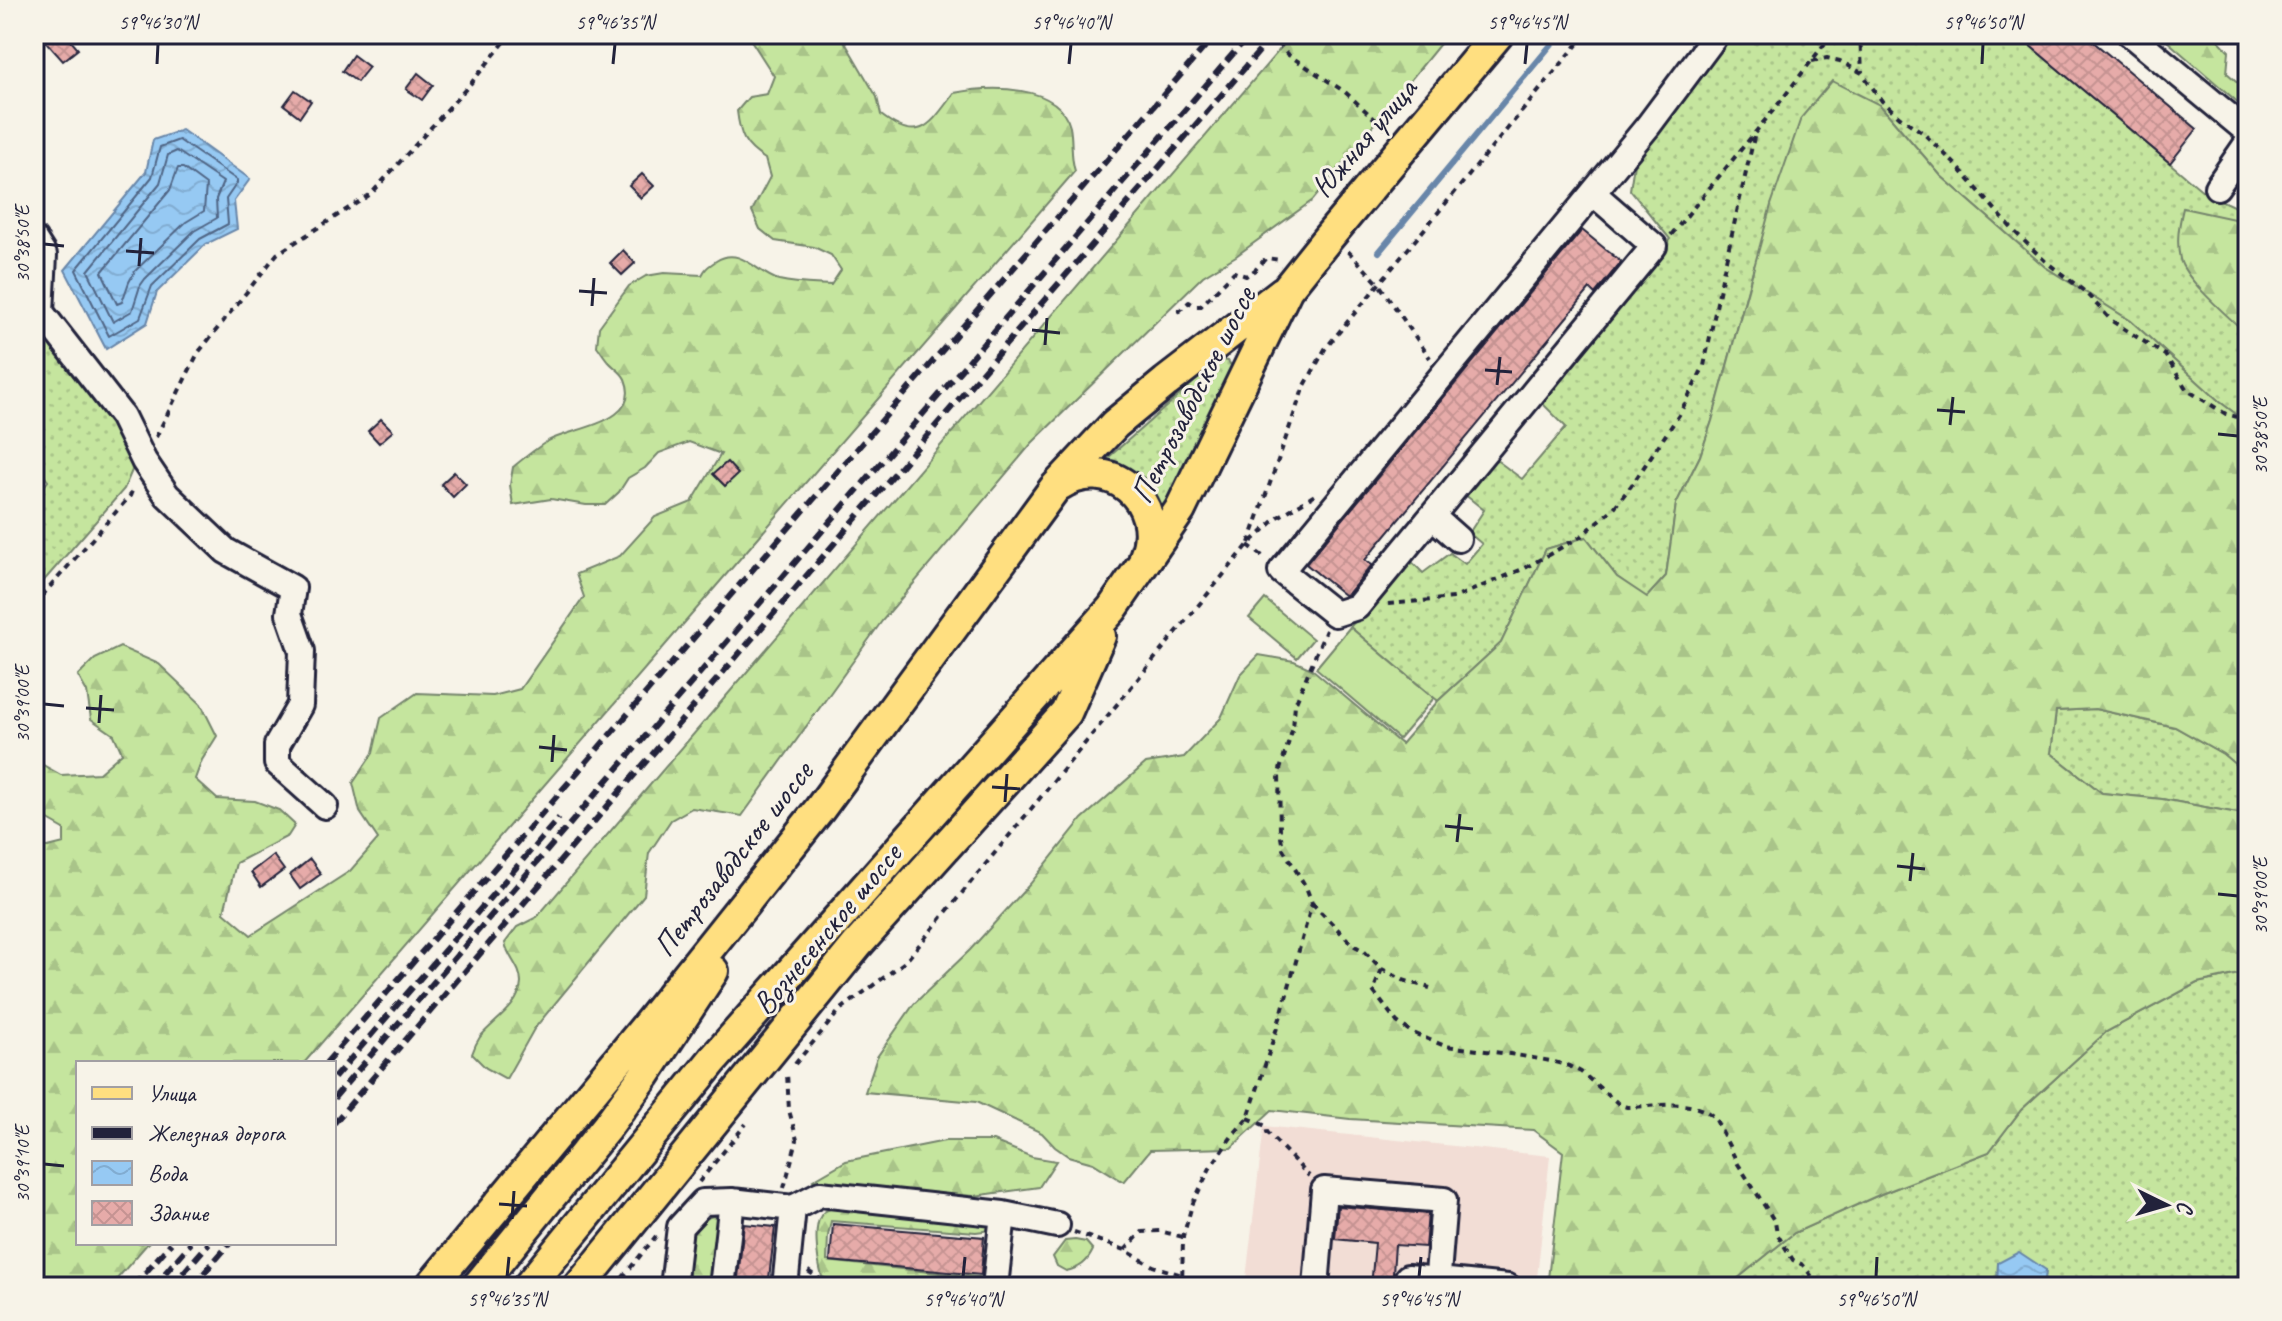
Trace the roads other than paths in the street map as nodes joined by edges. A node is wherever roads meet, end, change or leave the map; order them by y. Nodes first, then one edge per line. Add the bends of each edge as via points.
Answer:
1 (1498, 34) edge
2 (1713, 34) edge
3 (2130, 34) edge
4 (2248, 132) edge
5 (2248, 142) edge
6 (2217, 187) dead end
7 (1593, 193) junction
8 (34, 239) edge
9 (1286, 274) junction
10 (1054, 489) junction
11 (1432, 516) junction
12 (1458, 539) dead end
13 (1141, 566) junction
14 (1112, 609) junction
15 (325, 806) dead end
16 (819, 810) junction
17 (732, 1201) junction
18 (787, 1207) junction
19 (1003, 1214) junction
20 (1057, 1225) road end
21 (1408, 1277) dead end
22 (1437, 1283) edge
23 (430, 1287) edge
24 (477, 1287) edge
25 (528, 1287) edge
26 (579, 1287) edge
27 (673, 1287) edge
28 (722, 1287) edge
29 (785, 1287) edge
30 (995, 1287) edge
31 (1316, 1287) edge
32 (1508, 1287) edge

1 - 9 main road, Южная улица via 1327,239
2 - 7 lane
3 - 4 lane
5 - 6 lane
7 - 11 lane via 1654,246
7 - 11 lane via 1281,571 1346,610
8 - 15 lane via 44,255 41,312 122,416 167,495 226,551 293,588 289,614 302,651 300,705 277,745 277,763
9 - 10 main road, Петрозаводское шоссе via 1115,424
9 - 13 main road, Петрозаводское шоссе via 1180,510
10 - 13 main road via 1092,474 1131,489 1151,525
10 - 16 main road, Петрозаводское шоссе
11 - 12 lane
13 - 14 main road, Петрозаводское шоссе
14 - 25 main road, Петрозаводское шоссе via 713,1060
14 - 26 main road, Вознесенское шоссе via 1066,713 857,945
16 - 23 main road, Петрозаводское шоссе
16 - 24 main road, Вознесенское шоссе via 644,1076
17 - 18 lane
17 - 27 lane via 703,1202 680,1227
17 - 28 lane
18 - 19 lane via 820,1194
18 - 29 lane
19 - 20 lane
19 - 30 lane
21 - 22 lane
22 - 31 lane via 1444,1200 1324,1190
22 - 32 lane

